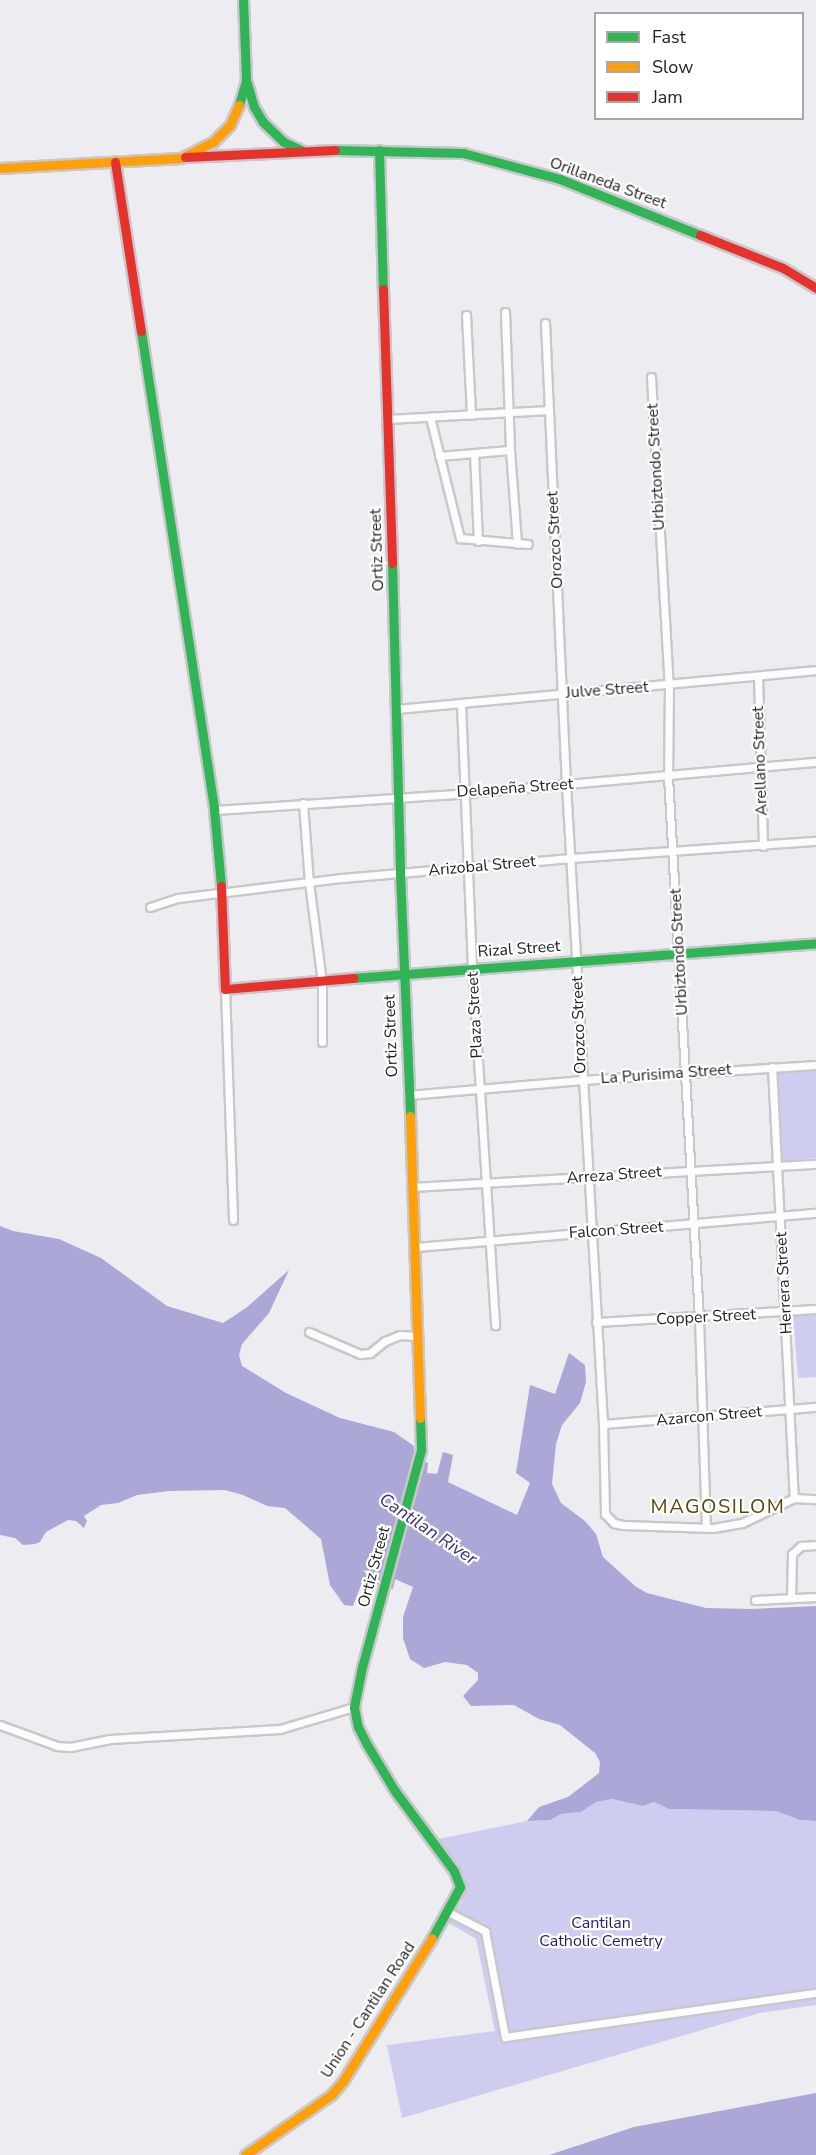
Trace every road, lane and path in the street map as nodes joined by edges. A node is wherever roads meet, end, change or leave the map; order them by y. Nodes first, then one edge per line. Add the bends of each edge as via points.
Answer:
1 (243, 0) edge
2 (246, 80) junction
3 (378, 150) junction
4 (304, 151) junction
5 (181, 158) junction
6 (115, 162) junction
7 (0, 168) edge
8 (816, 288) edge
9 (505, 312) dead end
10 (466, 315) dead end
11 (545, 323) dead end
12 (651, 377) dead end
13 (549, 410) junction
14 (508, 412) junction
15 (471, 415) junction
16 (430, 417) junction
17 (388, 419) junction
18 (510, 450) junction
19 (474, 453) junction
20 (439, 456) junction
21 (478, 541) junction
22 (517, 544) junction
23 (528, 544) dead end
24 (816, 670) edge
25 (758, 676) junction
26 (669, 686) junction
27 (562, 694) junction
28 (461, 704) junction
29 (397, 710) junction
30 (816, 762) edge
31 (760, 768) junction
32 (668, 776) junction
33 (566, 784) junction
34 (467, 793) junction
35 (399, 796) junction
36 (303, 803) junction
37 (214, 810) junction
38 (816, 841) edge
39 (763, 846) junction
40 (673, 851) junction
41 (571, 858) junction
42 (468, 868) junction
43 (400, 873) junction
44 (309, 882) junction
45 (221, 892) junction
46 (150, 907) dead end
47 (816, 943) edge
48 (678, 954) junction
49 (576, 960) junction
50 (472, 967) junction
51 (404, 974) junction
52 (322, 982) junction
53 (225, 989) junction
54 (322, 1042) dead end
55 (816, 1065) edge
56 (772, 1067) junction
57 (686, 1073) junction
58 (582, 1080) junction
59 (480, 1089) junction
60 (408, 1095) junction
61 (816, 1164) edge
62 (778, 1167) junction
63 (692, 1170) junction
64 (588, 1177) junction
65 (485, 1184) junction
66 (412, 1187) junction
67 (816, 1213) edge
68 (781, 1216) junction
69 (233, 1220) dead end
70 (693, 1225) junction
71 (592, 1231) junction
72 (488, 1240) junction
73 (416, 1247) junction
74 (816, 1309) edge
75 (784, 1312) junction
76 (699, 1318) junction
77 (596, 1322) junction
78 (495, 1325) dead end
79 (309, 1332) dead end
80 (416, 1336) junction
81 (816, 1407) edge
82 (790, 1409) junction
83 (703, 1418) junction
84 (603, 1424) junction
85 (794, 1498) junction
86 (816, 1499) edge
87 (706, 1527) junction
88 (816, 1545) edge
89 (816, 1596) edge
90 (791, 1598) junction
91 (755, 1600) dead end
92 (354, 1707) junction
93 (0, 1725) edge
94 (448, 1912) junction
95 (816, 1993) edge
96 (245, 2155) edge

1 - 2 main road
2 - 4 main road via 263,122 284,142
2 - 5 main road via 239,107 226,130 205,148
3 - 4 main road, Orillaneda Street
3 - 8 main road, Orillaneda Street via 463,153 560,179 783,268
3 - 17 main road, Ortiz Street
4 - 5 main road, Orillaneda Street
5 - 6 main road, Orillaneda Street
6 - 7 main road, Orillaneda Street
6 - 37 main road
9 - 14 street
10 - 15 street
11 - 13 street, Orozco Street
12 - 26 street, Urbiztondo Street
13 - 14 street
13 - 27 street, Orozco Street
14 - 15 street
14 - 18 street
15 - 16 street
16 - 17 street
16 - 20 street
17 - 29 main road, Ortiz Street
18 - 19 street
18 - 22 street
19 - 20 street
19 - 21 street
20 - 21 street via 458,536 464,541
21 - 22 street
22 - 23 street
24 - 25 street, Julve Street
25 - 26 street, Julve Street
25 - 31 street, Arellano Street
26 - 27 street, Julve Street
26 - 32 street, Urbiztondo Street
27 - 28 street, Julve Street
27 - 33 street, Orozco Street
28 - 29 street, Julve Street
28 - 34 street, Plaza Street
29 - 35 main road, Ortiz Street
30 - 31 street, Delapeña Street
31 - 32 street, Delapeña Street
31 - 39 street, Arellano Street
32 - 33 street, Delapeña Street
32 - 40 street, Urbiztondo Street
33 - 34 street, Delapeña Street
33 - 41 street, Orozco Street
34 - 35 street, Delapeña Street
34 - 42 street, Plaza Street
35 - 36 street, Delapeña Street
35 - 43 main road, Ortiz Street
36 - 37 street, Delapeña Street
36 - 44 street
37 - 45 main road
38 - 39 street, Arizobal Street
39 - 40 street, Arizobal Street
40 - 41 street, Arizobal Street
40 - 48 street, Urbiztondo Street
41 - 42 street, Arizobal Street
41 - 49 street, Orozco Street
42 - 43 street, Arizobal Street
42 - 50 street, Plaza Street
43 - 44 street, Arizobal Street
43 - 51 main road, Ortiz Street
44 - 45 street, Arizobal Street
44 - 52 street
45 - 46 street, Arizobal Street via 178,898
45 - 53 main road
47 - 48 main road, Rizal Street
48 - 49 main road, Rizal Street
48 - 57 street, Urbiztondo Street
49 - 50 main road, Rizal Street
49 - 58 street, Orozco Street
50 - 51 main road, Rizal Street
50 - 59 street, Plaza Street
51 - 52 main road, Rizal Street
51 - 60 main road, Ortiz Street
52 - 53 main road, Rizal Street
52 - 54 street
53 - 69 street
55 - 56 street, La Purisima Street
56 - 57 street, La Purisima Street
56 - 62 street, Herrera Street
57 - 58 street, La Purisima Street
57 - 63 street, Urbiztondo Street
58 - 59 street, La Purisima Street
58 - 64 street, Orozco Street
59 - 60 street, La Purisima Street
59 - 65 street, Plaza Street
60 - 66 main road, Ortiz Street
61 - 62 street, Arreza Street
62 - 63 street, Arreza Street
62 - 68 street, Herrera Street
63 - 64 street, Arreza Street
63 - 70 street, Urbiztondo Street
64 - 65 street, Arreza Street
64 - 71 street, Orozco Street
65 - 66 street, Arreza Street
65 - 72 street, Plaza Street
66 - 73 main road, Ortiz Street
67 - 68 street, Falcon Street
68 - 70 street, Falcon Street
68 - 75 street, Herrera Street
70 - 71 street, Falcon Street
70 - 76 street, Urbiztondo Street
71 - 72 street, Falcon Street
71 - 77 street, Orozco Street
72 - 73 street, Falcon Street
72 - 78 street, Plaza Street
73 - 80 main road, Ortiz Street
74 - 75 street, Copper Street
75 - 76 street, Copper Street
75 - 82 street, Herrera Street
76 - 77 street, Copper Street
76 - 83 street, Urbiztondo Street
77 - 84 street, Orozco Street
79 - 80 street via 360,1354 370,1353 400,1335
80 - 92 main road, Ortiz Street via 420,1458
81 - 82 street, Azarcon Street
82 - 83 street, Azarcon Street
82 - 85 street, Herrera Street
83 - 84 street, Azarcon Street
83 - 87 street, Urbiztondo Street
84 - 87 street, Orozco Street via 605,1514 609,1520 623,1525
85 - 86 street
85 - 87 street via 742,1524
88 - 90 street via 801,1546 792,1554
89 - 90 street
90 - 91 street
92 - 93 street via 280,1729 110,1739 70,1747
92 - 94 main road, Union - Cantilan Road via 358,1727 389,1781 459,1881 459,1892
94 - 95 street via 485,1931 505,2037
94 - 96 main road, Union - Cantilan Road via 343,2080 316,2107

